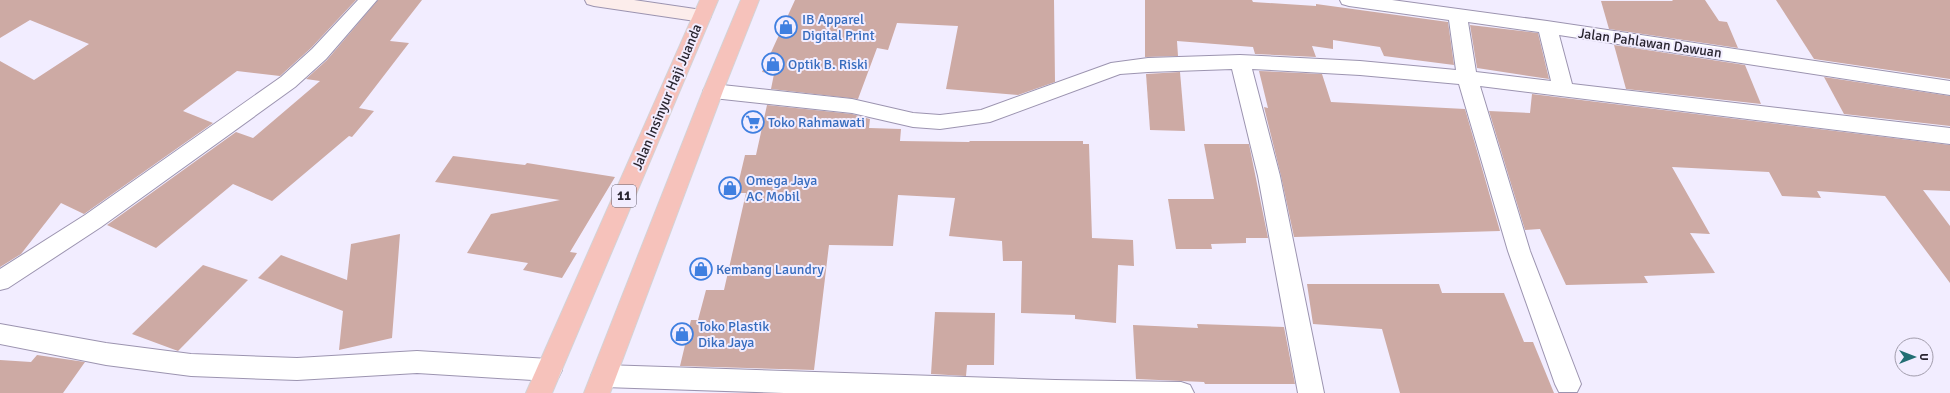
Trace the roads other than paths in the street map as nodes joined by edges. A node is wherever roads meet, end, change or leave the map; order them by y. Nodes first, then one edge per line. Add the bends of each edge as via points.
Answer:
1 (368, 0) edge
2 (594, 0) edge
3 (750, 0) edge
4 (1349, 0) edge
5 (705, 8) edge
6 (1458, 15) junction
7 (1547, 27) junction
8 (1240, 62) junction
9 (1561, 77) junction
10 (1467, 78) junction
11 (1950, 88) edge
12 (712, 92) junction
13 (1950, 136) edge
14 (0, 281) edge
15 (0, 334) edge
16 (550, 370) junction
17 (601, 384) edge
18 (1568, 384) dead end
19 (540, 393) edge
20 (1182, 393) edge
21 (1311, 393) edge

1 - 14 street via 319,54 288,82 93,221
2 - 5 street
3 - 12 highway
4 - 6 street, Jalan Pahlawan Dawuan
5 - 16 highway, Jalan Insinyur Haji Juanda / 11
6 - 7 street, Jalan Pahlawan Dawuan
6 - 10 street
7 - 9 street
7 - 11 street, Jalan Pahlawan Dawuan
8 - 10 street via 1360,68
8 - 12 street via 1118,68 983,117 940,122 913,120 852,106
8 - 21 street via 1269,176
9 - 10 street
9 - 13 street
10 - 18 street via 1519,251
12 - 17 highway
15 - 16 street via 106,354 191,365 297,369 417,362
16 - 19 highway, Jalan Insinyur Haji Juanda / 11
17 - 20 street

